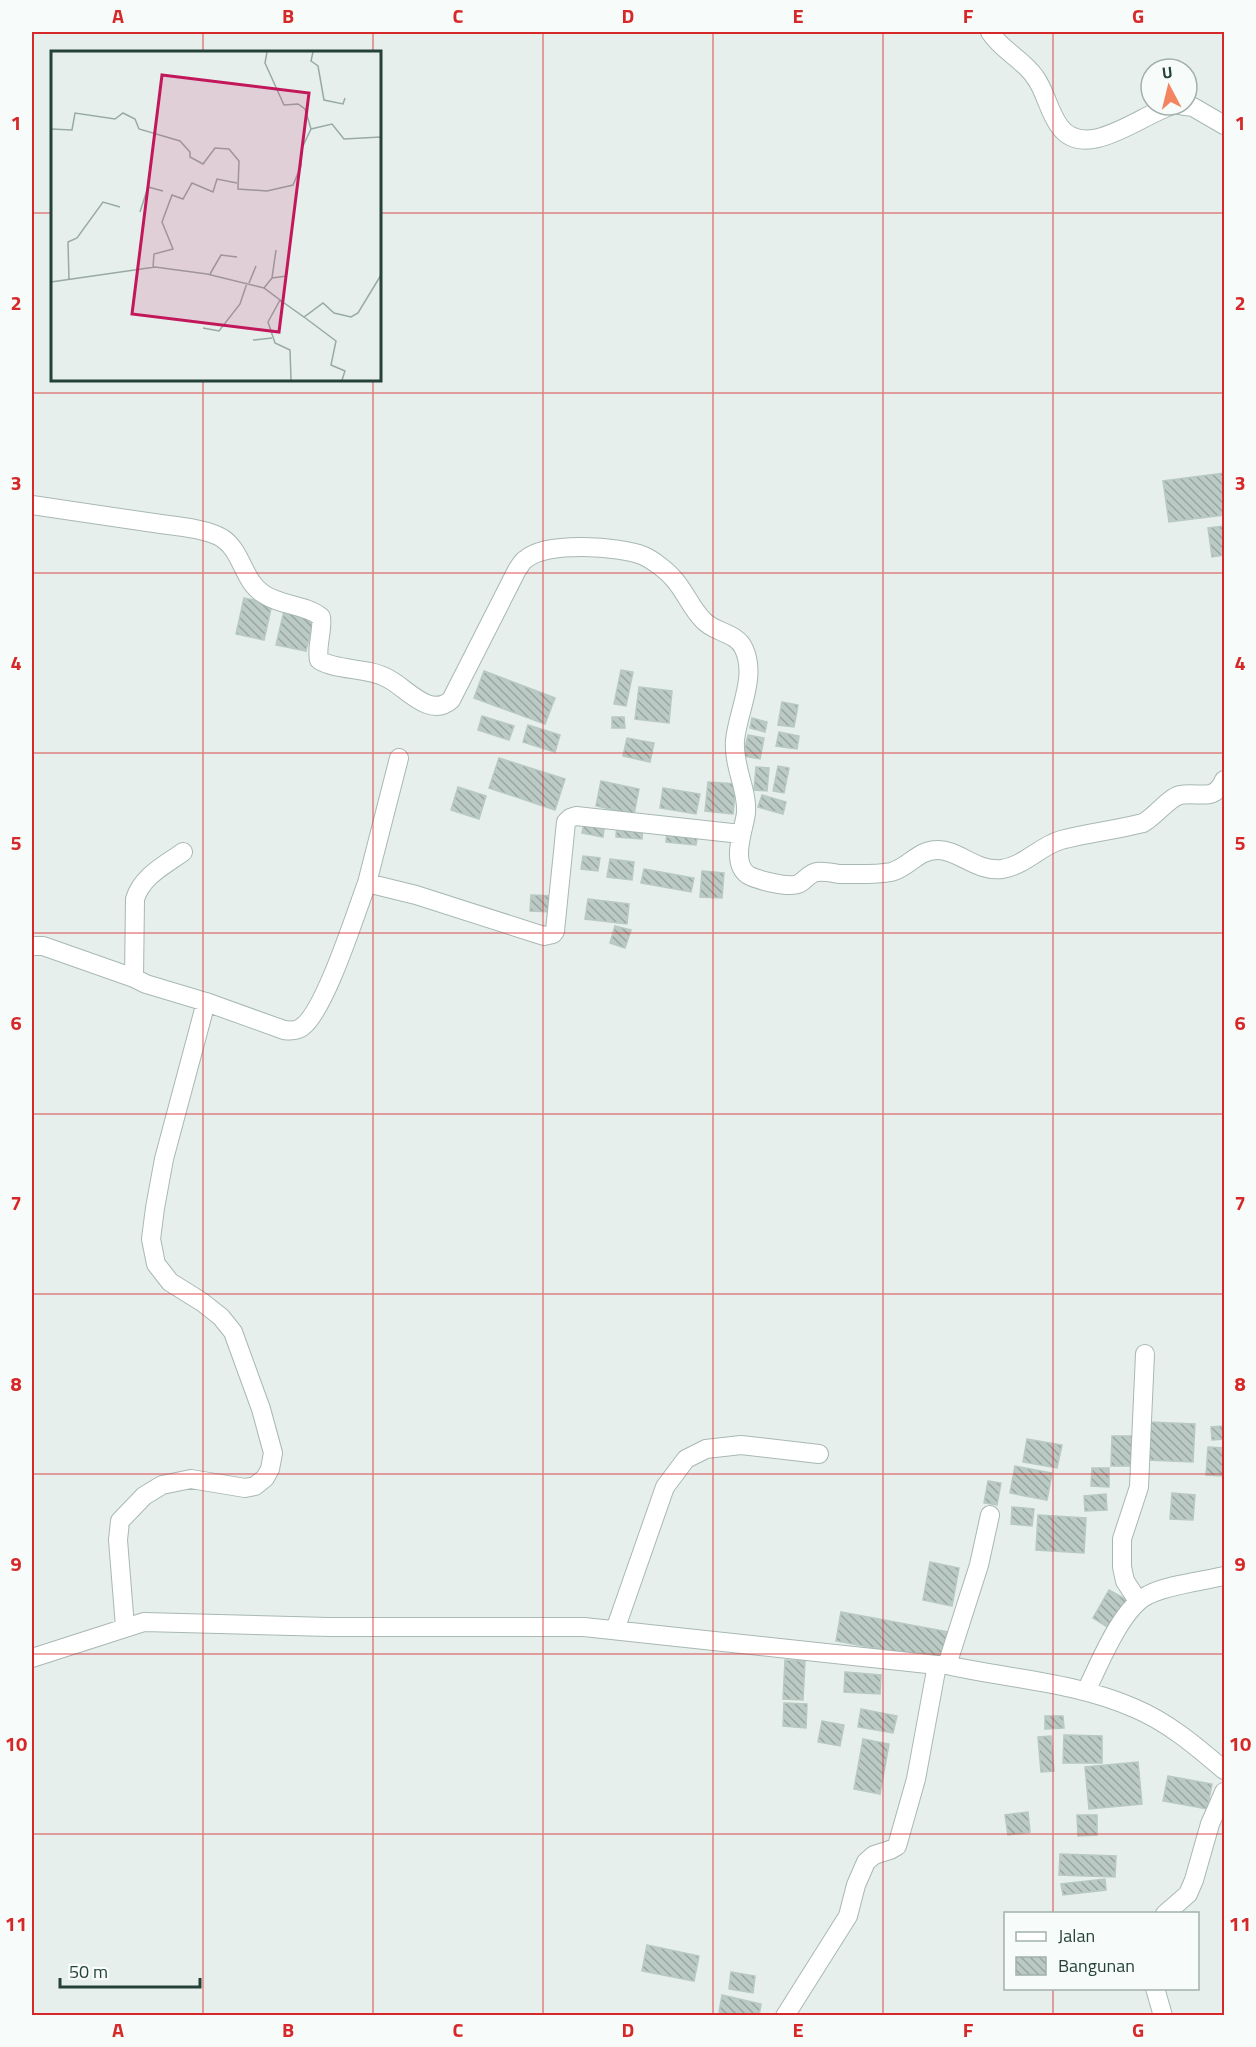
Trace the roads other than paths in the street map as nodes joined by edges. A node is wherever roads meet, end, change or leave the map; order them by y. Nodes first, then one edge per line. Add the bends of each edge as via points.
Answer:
1 (990, 32) edge
2 (1199, 112) edge
3 (1145, 117) edge
4 (1224, 125) edge
5 (32, 505) edge
6 (399, 758) dead end
7 (1224, 780) edge
8 (741, 834) junction
9 (183, 852) dead end
10 (367, 883) junction
11 (32, 946) edge
12 (134, 978) junction
13 (206, 1002) junction
14 (1145, 1354) dead end
15 (819, 1454) dead end
16 (990, 1515) dead end
17 (1224, 1576) edge
18 (1138, 1601) junction
19 (125, 1627) junction
20 (615, 1630) junction
21 (32, 1658) edge
22 (942, 1665) junction
23 (1086, 1691) junction
24 (1224, 1770) edge
25 (1224, 1792) edge
26 (1167, 1912) edge
27 (1155, 1990) edge
28 (785, 2016) edge
29 (1163, 2016) edge

1 - 3 street via 1037,79 1048,109 1061,129 1073,138 1099,138
2 - 4 street
5 - 8 street via 180,527 223,539 260,592 321,617 321,661 385,676 424,704 435,707 451,700 526,558 539,552 602,546 645,556 673,578 703,621 738,640 744,649 747,685 735,739 735,757 746,802
6 - 10 street
7 - 8 street via 1213,794 1177,796 1143,823 1059,840 1003,868 983,868 937,849 889,872 816,872 799,884 785,885 746,874 739,858
8 - 10 street via 570,818 566,822 555,931 548,936
9 - 12 street via 142,882 138,890
10 - 13 street via 324,994 303,1026 284,1030
11 - 12 street via 43,946
12 - 13 street
13 - 19 street via 165,1159 151,1239 156,1264 170,1282 221,1317 232,1332 273,1453 270,1469 255,1486 245,1488 191,1479 162,1485 144,1496 120,1521
14 - 18 street via 1138,1487 1121,1547 1125,1581
15 - 20 street via 741,1445 706,1449 686,1459 665,1487
16 - 22 street via 979,1565
17 - 18 street via 1155,1592
18 - 23 street via 1109,1644
19 - 20 street via 144,1622
19 - 21 street
20 - 22 street
22 - 23 street
22 - 28 street via 897,1846 866,1862 848,1916
23 - 24 street via 1135,1708 1191,1742
25 - 26 street via 1209,1824 1188,1894
27 - 29 street

